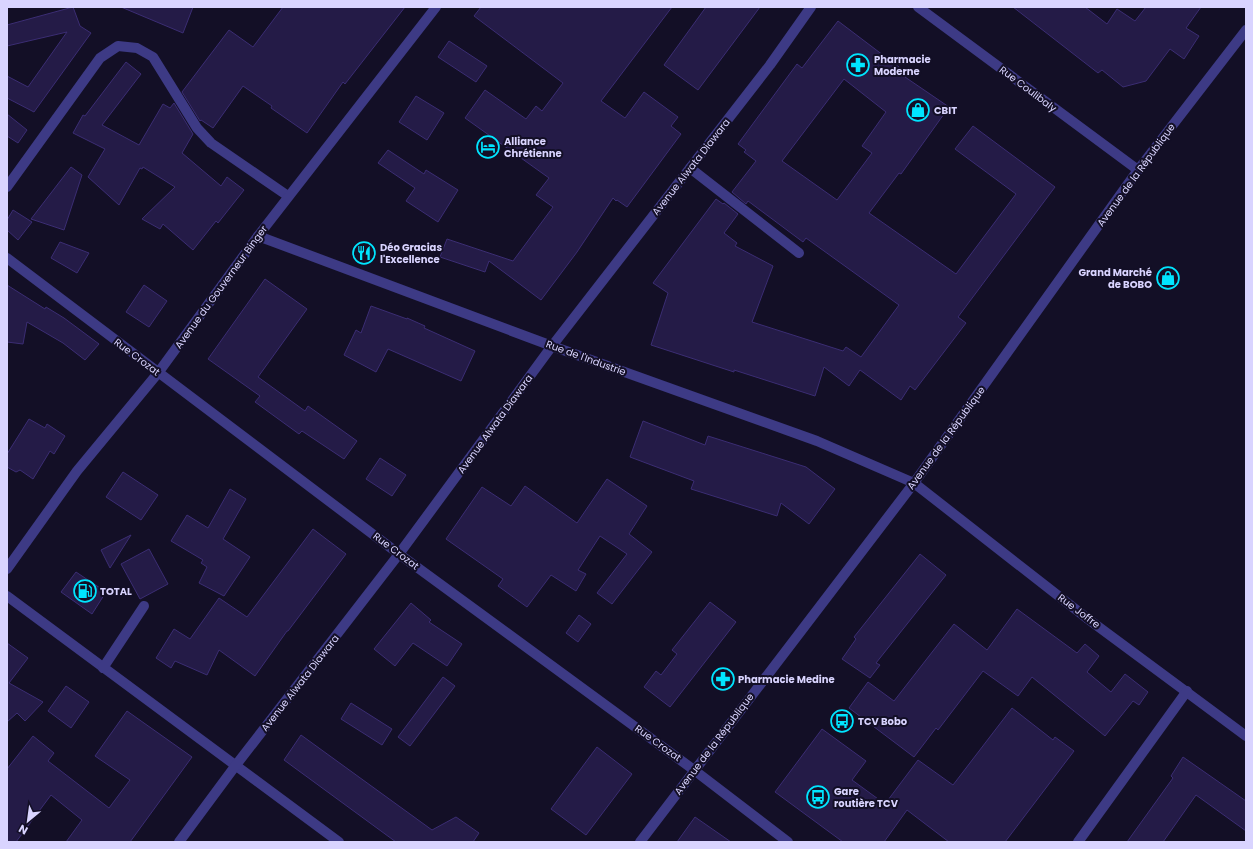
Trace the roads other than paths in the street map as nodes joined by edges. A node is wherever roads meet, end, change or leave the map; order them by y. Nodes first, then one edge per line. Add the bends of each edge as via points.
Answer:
1 (436, 7) edge
2 (811, 7) edge
3 (918, 7) edge
4 (1246, 30) edge
5 (690, 168) junction
6 (1138, 170) junction
7 (7, 188) edge
8 (288, 196) junction
9 (258, 236) junction
10 (799, 253) dead end
11 (7, 258) edge
12 (552, 346) junction
13 (158, 373) junction
14 (914, 484) junction
15 (399, 554) junction
16 (7, 569) edge
17 (7, 596) edge
18 (144, 606) dead end
19 (103, 668) junction
20 (1187, 691) junction
21 (1246, 736) edge
22 (236, 765) junction
23 (694, 770) junction
24 (179, 842) edge
25 (339, 842) edge
26 (640, 842) edge
27 (788, 842) edge
28 (1078, 842) edge

1 - 8 street, Avenue du Gouverneur Binger
2 - 5 street, Avenue Alwata Diawara via 770,65
3 - 6 street, Rue Coulibaly
4 - 6 street, Avenue de la République
5 - 10 street
5 - 12 street, Avenue Alwata Diawara
6 - 14 street, Avenue de la République
7 - 8 street via 100,58 118,46 137,48 153,57 197,128 211,143
8 - 9 street, Avenue du Gouverneur Binger
9 - 12 street, Rue de l'Industrie
9 - 13 street, Avenue du Gouverneur Binger
11 - 13 street, Rue Crozat
12 - 14 street, Rue de l'Industrie via 817,441
12 - 15 street, Avenue Alwata Diawara
13 - 15 street, Rue Crozat
13 - 16 street, Avenue du Gouverneur Binger via 77,471
14 - 20 street, Rue Joffre
14 - 23 street, Avenue de la République
15 - 22 street, Avenue Alwata Diawara
15 - 23 street, Rue Crozat
17 - 19 street
18 - 19 street
19 - 22 street
20 - 21 street, Rue Joffre
20 - 28 street
22 - 24 street, Avenue Alwata Diawara
22 - 25 street
23 - 26 street, Avenue de la République
23 - 27 street, Rue Crozat

